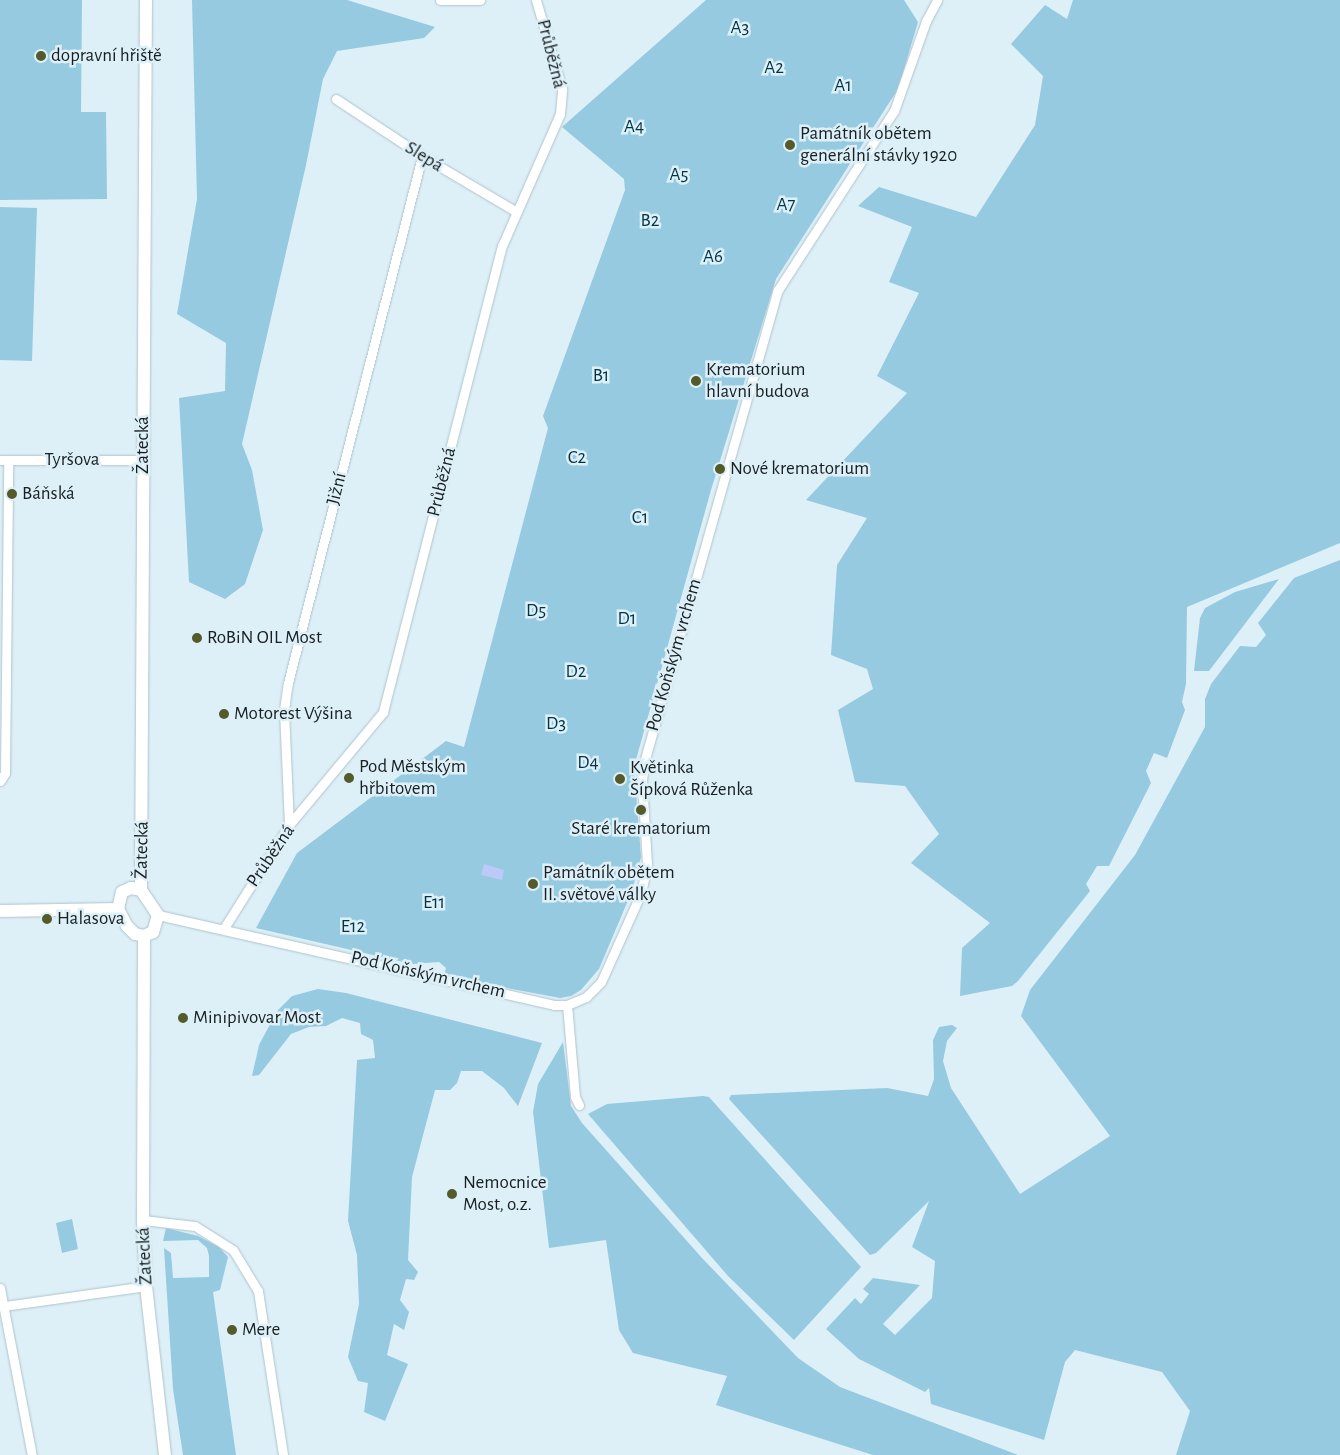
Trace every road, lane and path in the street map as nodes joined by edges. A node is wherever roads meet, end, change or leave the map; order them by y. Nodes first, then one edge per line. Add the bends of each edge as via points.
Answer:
1 (146, 0) edge
2 (440, 0) edge
3 (480, 0) edge
4 (536, 0) edge
5 (937, 0) edge
6 (336, 99) dead end
7 (422, 156) junction
8 (515, 211) junction
9 (144, 460) junction
10 (4, 461) edge
11 (0, 781) edge
12 (289, 826) junction
13 (141, 890) junction
14 (118, 909) junction
15 (0, 911) edge
16 (158, 915) junction
17 (224, 928) junction
18 (144, 936) junction
19 (567, 1005) junction
20 (579, 1105) dead end
21 (143, 1220) junction
22 (146, 1286) junction
23 (0, 1288) edge
24 (4, 1306) junction
25 (32, 1455) edge
26 (165, 1455) edge
27 (283, 1455) edge

1 - 9 street, Žatecká
2 - 3 street
4 - 8 street, Průběžná via 562,89 560,114
5 - 19 street, Pod Koňským vrchem via 926,21 894,111 778,290 717,489 645,759 642,780 647,858 641,893 601,982 586,996
6 - 7 street, Slepá
7 - 8 street, Slepá
7 - 12 street, Jižní via 288,683 284,710
8 - 12 street, Průběžná via 502,246 383,712
9 - 10 street, Tyršova
9 - 13 street, Žatecká
10 - 11 street via 5,773
12 - 17 street, Průběžná
13 - 14 street via 131,888 122,892
13 - 16 street
14 - 15 street
14 - 18 street via 126,926 135,934
16 - 17 street, Pod Koňským vrchem
16 - 18 street via 158,925
17 - 19 street, Pod Koňským vrchem via 554,1005
18 - 21 street, Žatecká
19 - 20 street via 575,1097
21 - 22 street, Žatecká
21 - 27 street via 195,1226 233,1250 258,1290
22 - 24 street
22 - 26 street, Žatecká
23 - 24 street
24 - 25 street

